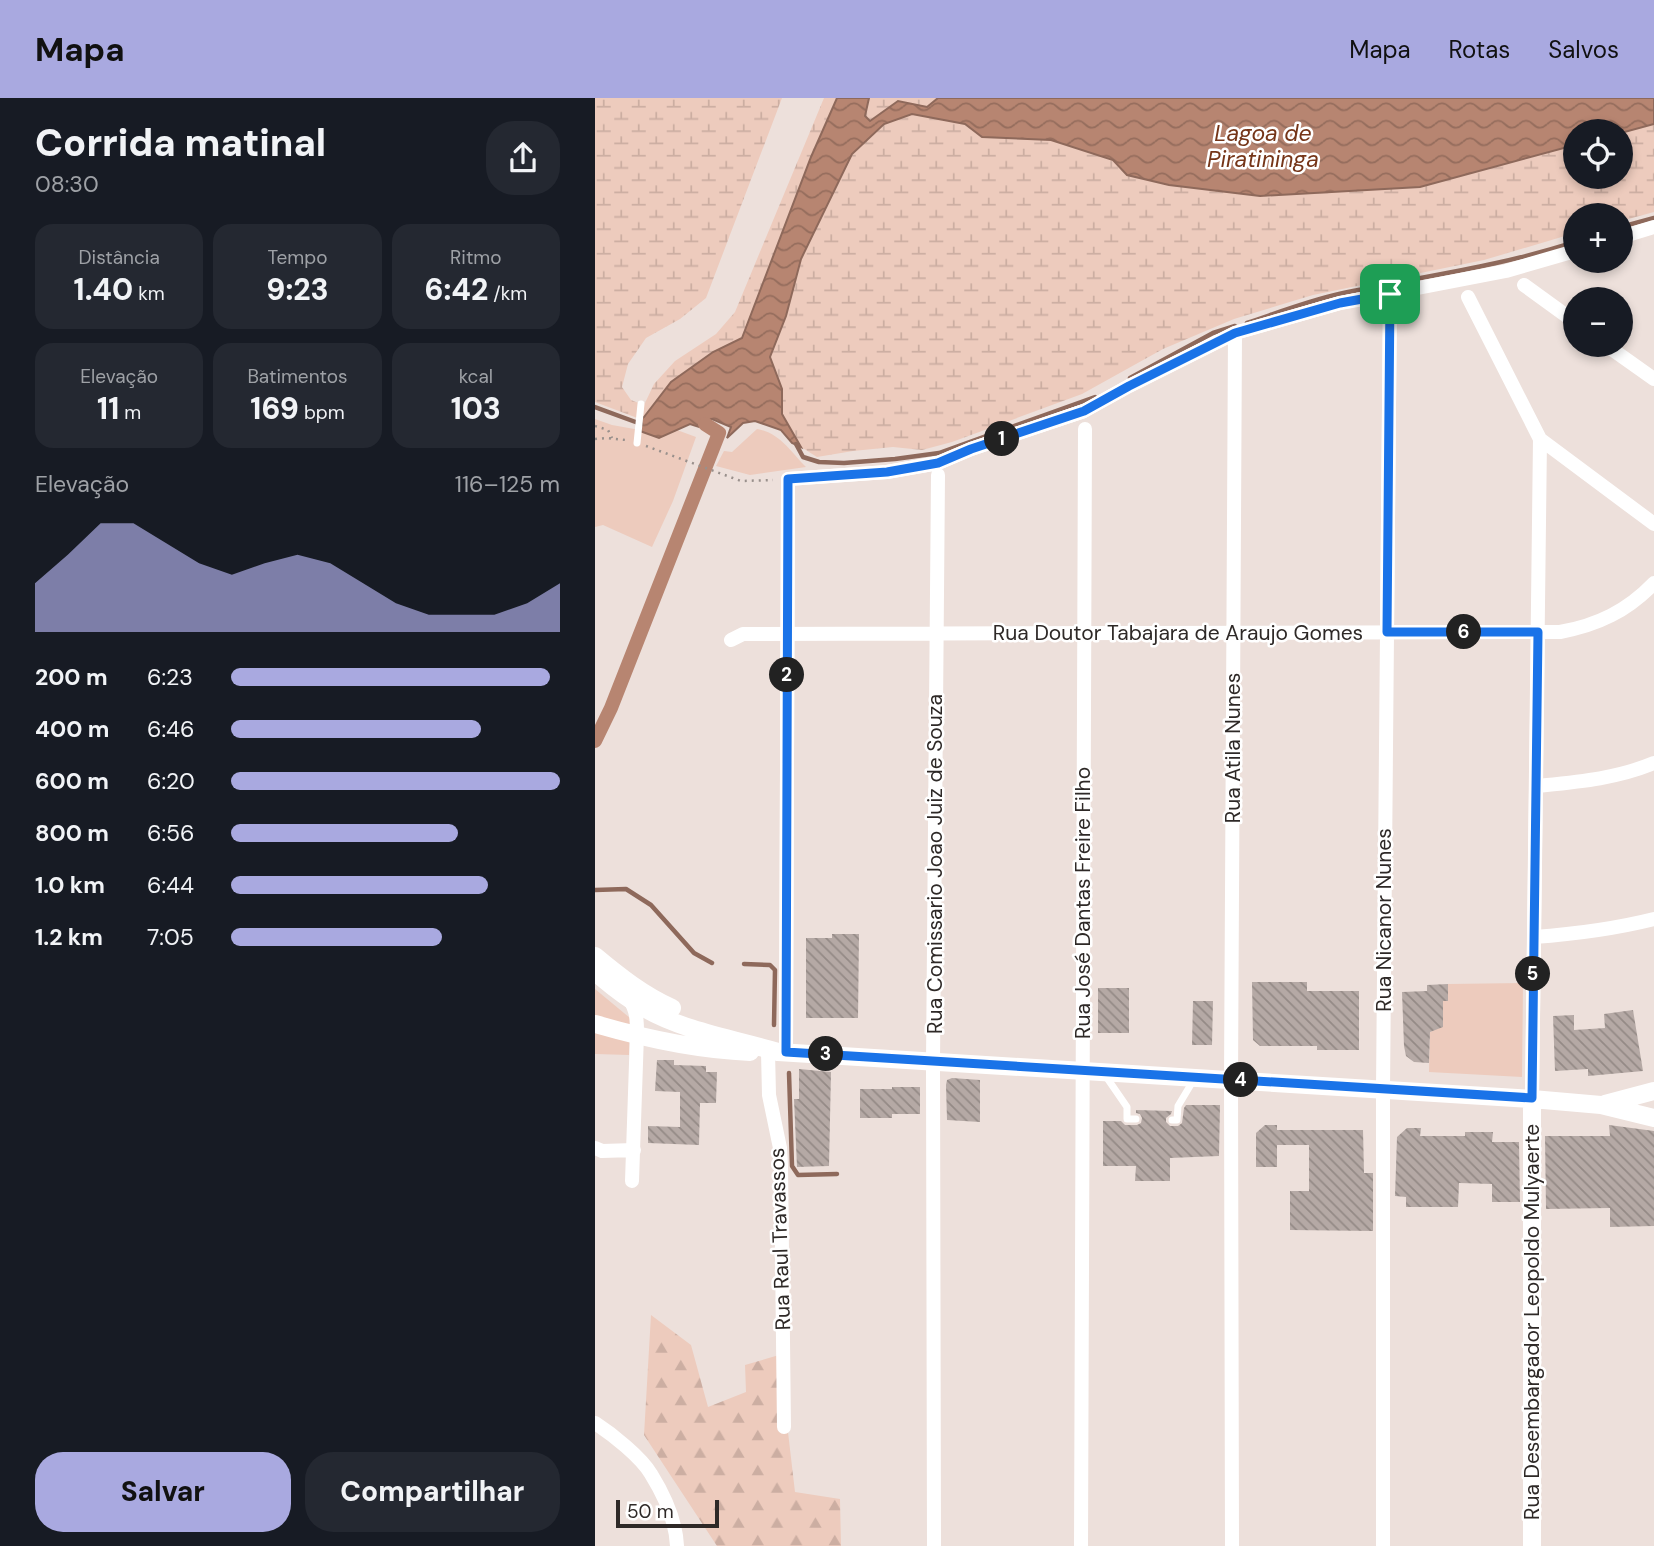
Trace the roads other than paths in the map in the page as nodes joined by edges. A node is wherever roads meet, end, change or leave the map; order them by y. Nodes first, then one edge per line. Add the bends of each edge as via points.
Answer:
1 (1654, 227) edge
2 (1633, 233) edge
3 (1563, 254) edge
4 (1524, 285) dead end
5 (1390, 294) junction
6 (1468, 297) dead end
7 (1563, 313) edge
8 (1235, 333) junction
9 (1623, 357) edge
10 (1654, 379) edge
11 (641, 404) dead end
12 (1085, 429) dead end
13 (1540, 439) junction
14 (638, 443) dead end
15 (938, 475) dead end
16 (1654, 524) edge
17 (1654, 583) edge
18 (1387, 632) junction
19 (1538, 632) junction
20 (1084, 633) junction
21 (1233, 633) junction
22 (787, 634) junction
23 (937, 634) junction
24 (731, 640) dead end
25 (1654, 763) edge
26 (1536, 786) junction
27 (1654, 919) edge
28 (1534, 937) junction
29 (595, 956) edge
30 (595, 972) edge
31 (628, 998) junction
32 (599, 1024) edge
33 (638, 1034) junction
34 (778, 1052) junction
35 (933, 1062) junction
36 (1083, 1070) junction
37 (1103, 1071) junction
38 (1195, 1077) junction
39 (1231, 1080) junction
40 (1383, 1089) junction
41 (1654, 1091) edge
42 (1532, 1098) junction
43 (1601, 1105) junction
44 (1654, 1118) edge
45 (1136, 1119) dead end
46 (1172, 1120) dead end
47 (595, 1148) edge
48 (634, 1150) junction
49 (632, 1181) dead end
50 (595, 1423) edge
51 (784, 1427) dead end
52 (677, 1546) edge
53 (934, 1546) edge
54 (1081, 1546) edge
55 (1233, 1546) edge
56 (1383, 1546) edge
57 (1532, 1546) edge

1 - 2 street
3 - 5 street
4 - 7 street
5 - 8 street
5 - 18 street, Rua Nicanor Nunes
6 - 13 street
8 - 21 street, Rua Atila Nunes
8 - 22 street, Rua Raul Travassos via 1084,411 938,463 887,472 788,479
9 - 10 street
11 - 14 lane
12 - 20 street, Rua José Dantas Freire Filho
13 - 16 street
13 - 19 street
15 - 23 street, Rua Comissario Joao Juiz de Souza
17 - 19 street, Rua Doutor Tabajara de Araujo Gomes via 1609,618 1581,628
18 - 19 street, Rua Doutor Tabajara de Araujo Gomes
18 - 21 street, Rua Doutor Tabajara de Araujo Gomes
18 - 40 street, Rua Nicanor Nunes
19 - 26 street
20 - 21 street, Rua Doutor Tabajara de Araujo Gomes
20 - 23 street, Rua Doutor Tabajara de Araujo Gomes
20 - 36 street, Rua José Dantas Freire Filho
21 - 39 street, Rua Atila Nunes
22 - 23 street, Rua Doutor Tabajara de Araujo Gomes
22 - 24 street, Rua Doutor Tabajara de Araujo Gomes via 743,634
22 - 34 street, Rua Raul Travassos
23 - 35 street, Rua Comissario Joao Juiz de Souza
25 - 26 street via 1633,772
26 - 28 street
27 - 28 street
28 - 42 street
29 - 34 street via 667,1006
30 - 31 street
31 - 33 street via 634,1006
31 - 34 street via 677,1023
32 - 33 street
33 - 34 street via 719,1050
33 - 48 street
34 - 35 street
34 - 51 street, Rua Raul Travassos via 769,1095 781,1166
35 - 36 street
35 - 53 street, Rua Comissario Joao Juiz de Souza
36 - 37 street
36 - 54 street, Rua José Dantas Freire Filho
37 - 38 street
37 - 45 lane via 1127,1107 1127,1119
38 - 39 street
38 - 46 lane via 1178,1106 1177,1120
39 - 40 street
39 - 55 street
40 - 42 street
40 - 56 street, Rua Nicanor Nunes
41 - 43 street
42 - 43 street
42 - 57 street, Rua Desembargador Leopoldo Mulyaerte
43 - 44 street
47 - 48 street
48 - 49 street
50 - 52 street via 651,1473 671,1515

